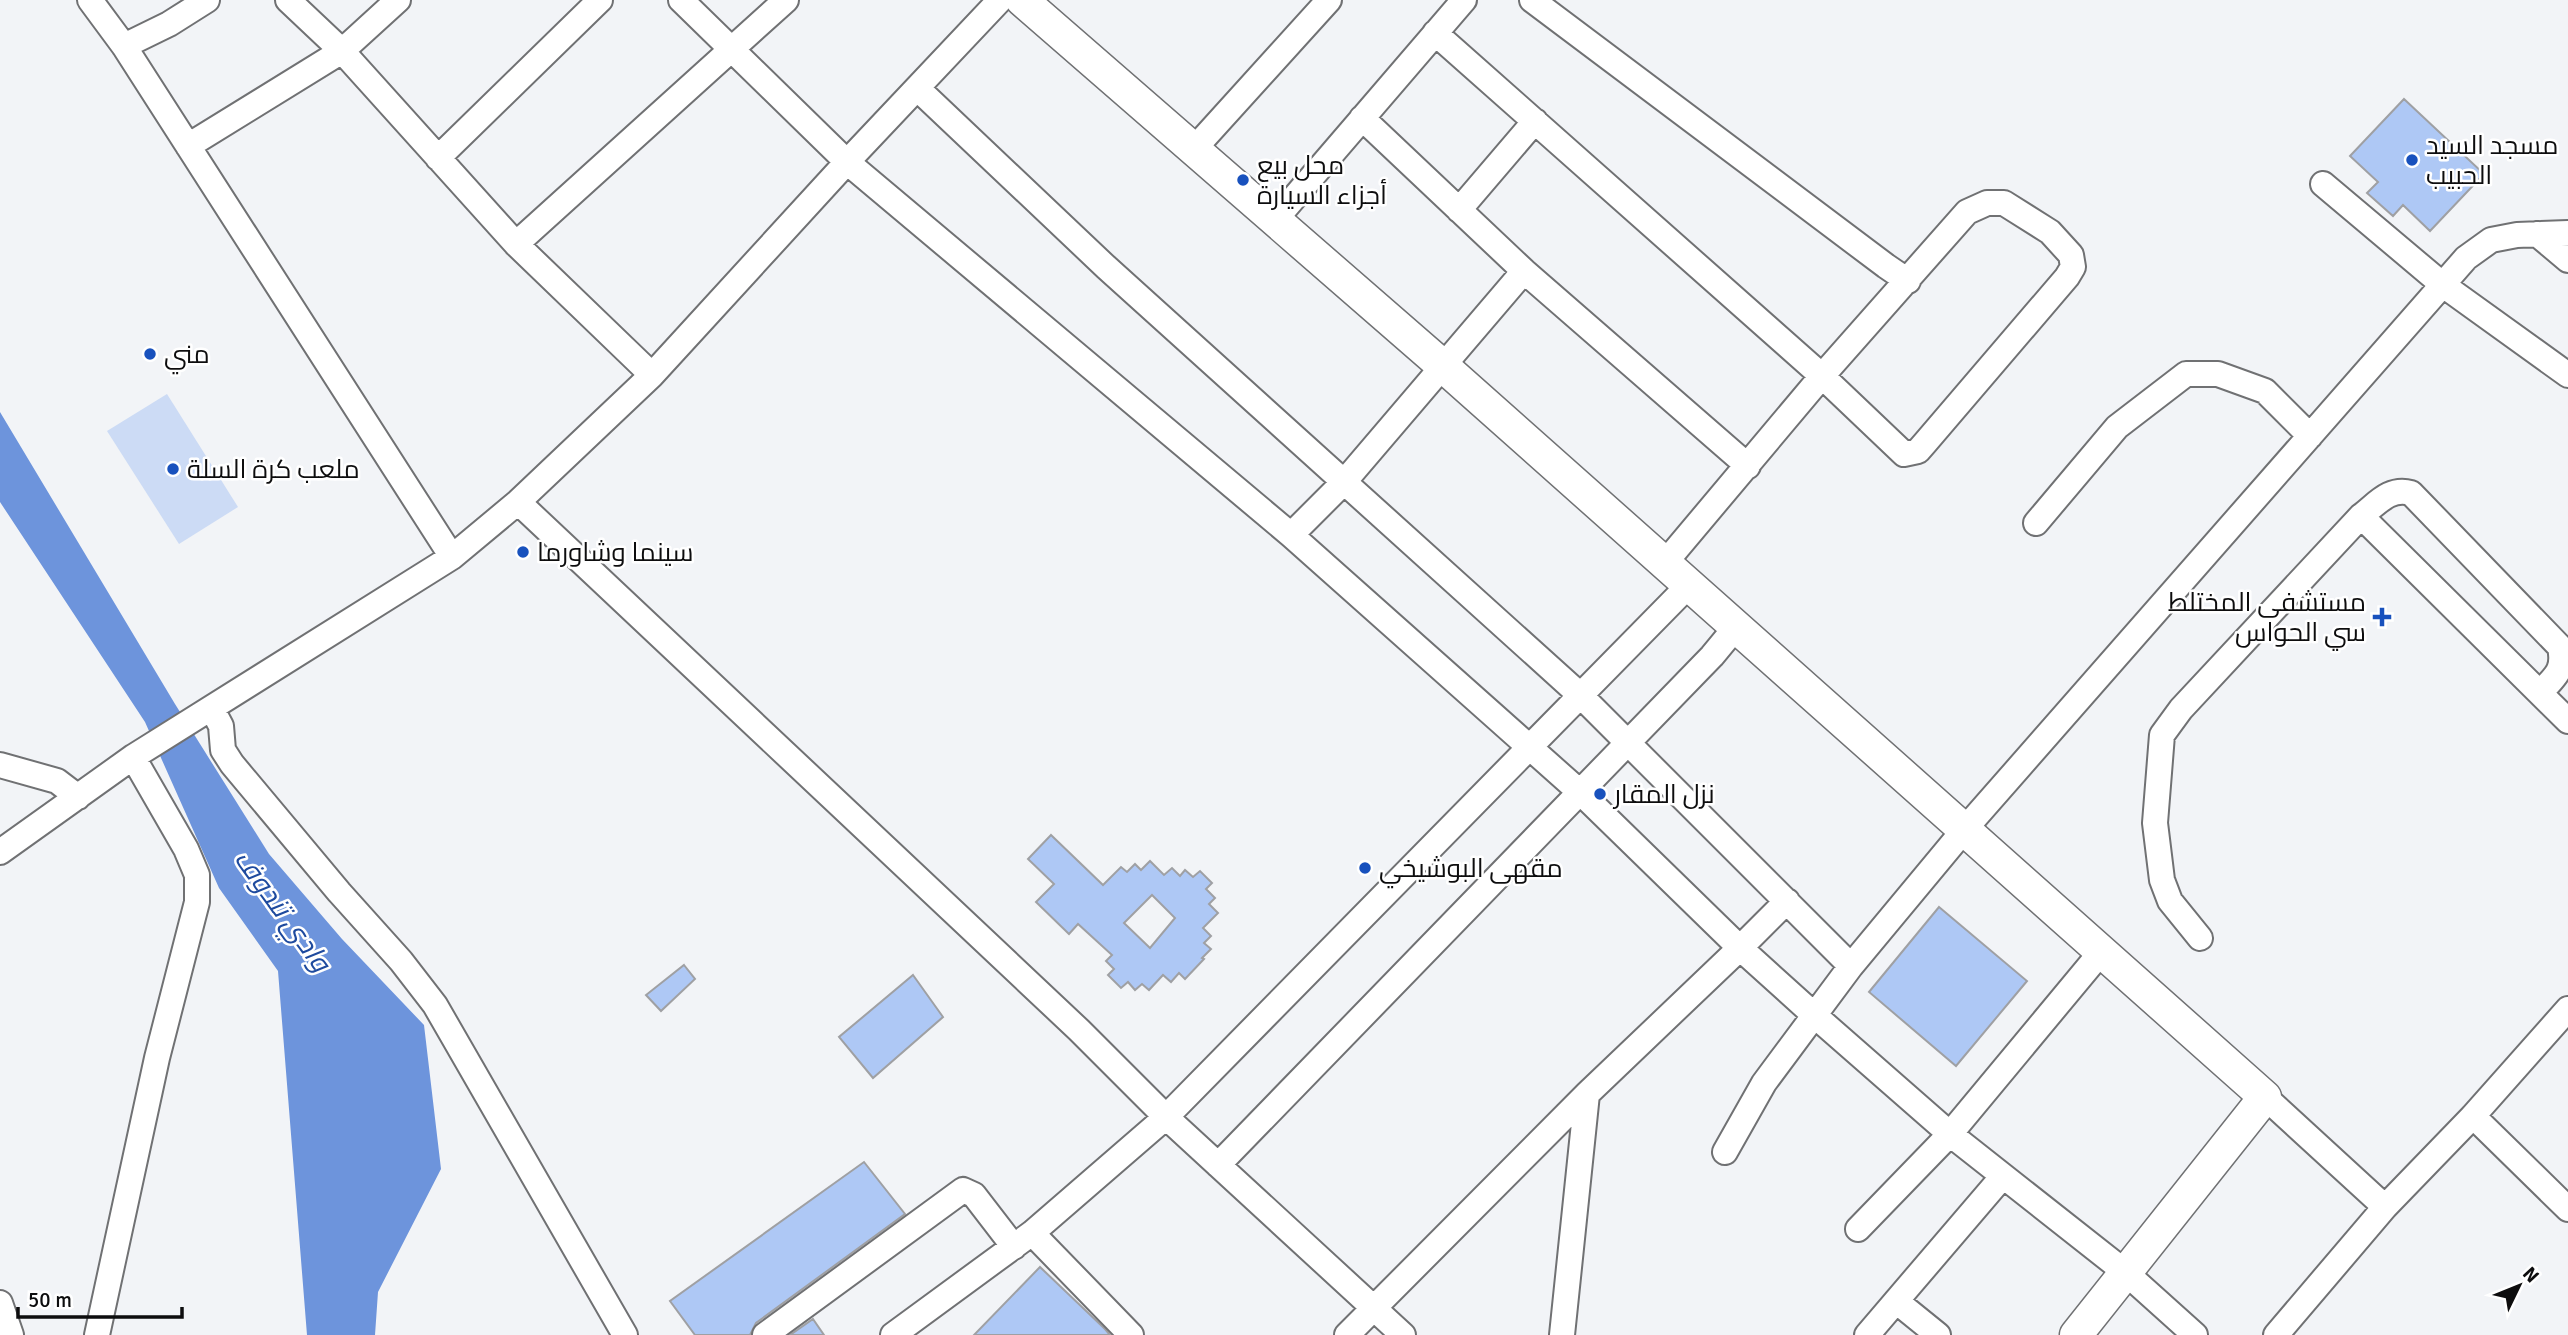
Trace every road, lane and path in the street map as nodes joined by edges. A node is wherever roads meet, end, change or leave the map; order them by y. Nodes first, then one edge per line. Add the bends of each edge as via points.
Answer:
1 (90, 0) edge
2 (207, 0) edge
3 (288, 0) edge
4 (398, 0) edge
5 (600, 0) edge
6 (681, 0) edge
7 (786, 0) edge
8 (1000, 0) edge
9 (1329, 0) edge
10 (1464, 0) edge
11 (1532, 0) edge
12 (1037, 5) edge
13 (1435, 33) junction
14 (124, 46) junction
15 (732, 50) junction
16 (342, 51) junction
17 (918, 89) junction
18 (1362, 118) junction
19 (1535, 121) junction
20 (188, 146) junction
21 (1194, 149) junction
22 (438, 158) junction
23 (847, 162) junction
24 (2323, 184) dead end
25 (1459, 210) junction
26 (1275, 220) junction
27 (2568, 233) edge
28 (2537, 234) junction
29 (516, 244) junction
30 (2568, 260) edge
31 (1524, 271) junction
32 (1908, 281) junction
33 (2442, 285) junction
34 (1444, 368) junction
35 (652, 375) junction
36 (1822, 376) junction
37 (2568, 376) edge
38 (2310, 436) junction
39 (1748, 466) junction
40 (1344, 482) junction
41 (518, 502) junction
42 (2361, 516) junction
43 (2036, 523) dead end
44 (1292, 535) junction
45 (452, 557) junction
46 (1664, 564) junction
47 (1688, 586) junction
48 (1736, 627) junction
49 (2540, 693) junction
50 (1580, 695) junction
51 (212, 709) junction
52 (2568, 721) edge
53 (1628, 741) junction
54 (1529, 747) junction
55 (133, 757) junction
56 (0, 765) edge
57 (1581, 793) junction
58 (78, 797) junction
59 (1964, 830) junction
60 (0, 852) edge
61 (1787, 901) junction
62 (2200, 938) dead end
63 (1741, 948) junction
64 (2102, 951) junction
65 (1850, 966) junction
66 (2568, 1009) edge
67 (1813, 1014) junction
68 (1587, 1094) junction
69 (2265, 1097) junction
70 (2473, 1116) junction
71 (1166, 1117) junction
72 (1950, 1134) junction
73 (1725, 1152) dead end
74 (1219, 1165) junction
75 (2003, 1176) junction
76 (2385, 1207) junction
77 (2568, 1209) edge
78 (1858, 1229) dead end
79 (1023, 1240) junction
80 (2125, 1272) junction
81 (1896, 1301) junction
82 (0, 1303) edge
83 (1374, 1308) junction
84 (11, 1335) edge
85 (97, 1335) edge
86 (625, 1335) edge
87 (765, 1335) edge
88 (893, 1335) edge
89 (1131, 1335) edge
90 (1347, 1335) edge
91 (1403, 1335) edge
92 (1562, 1335) edge
93 (1867, 1335) edge
94 (1938, 1335) edge
95 (2076, 1335) edge
96 (2195, 1335) edge
97 (2276, 1335) edge

1 - 14 street
2 - 14 street
3 - 16 street
4 - 16 street
5 - 22 street
6 - 15 street
7 - 15 street
8 - 17 street
9 - 21 street
10 - 13 street
11 - 32 street
12 - 21 main road
13 - 18 street
13 - 19 street
14 - 20 street
15 - 23 street
15 - 29 street
16 - 20 street
16 - 22 street
17 - 23 street
17 - 40 street
18 - 25 street
18 - 26 street
19 - 25 street
19 - 36 street
20 - 45 street
21 - 26 main road
22 - 29 street
23 - 35 street
23 - 44 street
24 - 33 street
25 - 31 street
26 - 34 main road
27 - 28 street
28 - 30 street
28 - 33 street via 2491,240 2466,258
29 - 35 street
31 - 34 street
31 - 39 street
32 - 36 street
32 - 36 street via 1967,212 1987,202 2004,203 2050,232 2071,255 2073,267 1912,454 1904,454
33 - 37 street
33 - 38 street
34 - 40 street
34 - 46 main road
35 - 41 street
36 - 39 street
38 - 43 street via 2265,391 2218,374 2186,374 2118,427
38 - 59 street
39 - 46 street
40 - 44 street
40 - 50 street
41 - 45 street
41 - 71 street
42 - 49 street
42 - 49 street via 2394,491 2411,493 2560,647 2560,670
42 - 62 street via 2162,735 2155,823 2162,880 2170,901
44 - 54 street
45 - 51 street
46 - 47 main road
47 - 48 main road
47 - 50 street
48 - 53 street
48 - 59 main road
49 - 52 street
50 - 53 street
50 - 54 street
51 - 55 street
51 - 86 street via 221,726 223,750 232,764 435,1005
53 - 57 street
53 - 61 street
54 - 57 street
54 - 71 street
55 - 58 street
55 - 85 street via 186,849 197,875 197,902 157,1058
56 - 58 street via 57,781
57 - 63 street
57 - 74 street
58 - 60 street
59 - 64 main road
59 - 65 street
61 - 63 street
61 - 65 street
63 - 67 street
63 - 68 street
64 - 69 main road
64 - 72 street
65 - 67 street
66 - 70 street
67 - 72 street
67 - 73 street via 1764,1083
68 - 83 street
68 - 92 street
69 - 76 street
69 - 80 main road
70 - 76 street
70 - 77 street
71 - 74 street
71 - 79 street
72 - 75 street
72 - 78 street
74 - 83 street
75 - 80 street
75 - 81 street
76 - 97 street
79 - 87 street via 963,1190
79 - 88 street
79 - 89 street
80 - 95 main road
80 - 96 street
81 - 93 street
81 - 94 street
82 - 84 street
83 - 90 street
83 - 91 street

